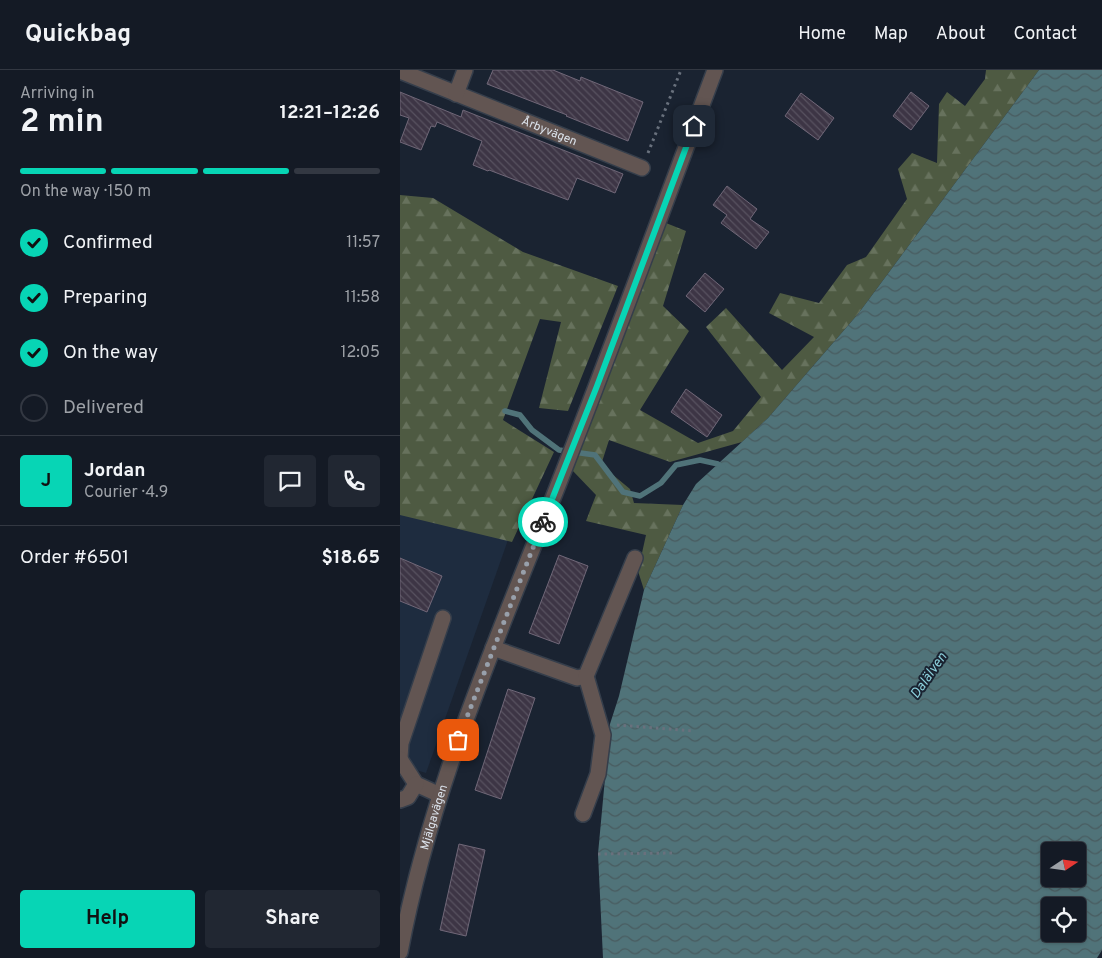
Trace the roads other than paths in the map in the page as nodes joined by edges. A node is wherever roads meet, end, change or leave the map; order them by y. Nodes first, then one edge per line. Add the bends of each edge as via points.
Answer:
1 (466, 70) edge
2 (715, 70) edge
3 (400, 71) edge
4 (456, 94) junction
5 (642, 168) road end
6 (635, 558) dead end
7 (443, 618) dead end
8 (493, 648) junction
9 (586, 676) junction
10 (400, 759) edge
11 (416, 784) junction
12 (440, 795) junction
13 (400, 800) edge
14 (583, 814) dead end
15 (400, 952) edge

1 - 4 street
2 - 8 street, Mjälgavägen via 597,386
3 - 4 street, Årbyvägen
4 - 5 street, Årbyvägen
6 - 9 street
7 - 10 street via 401,743
8 - 9 street via 577,678
8 - 12 street, Mjälgavägen
9 - 14 street via 603,735 598,774
10 - 11 street
11 - 12 street
11 - 13 street via 408,797
12 - 15 street, Mjälgavägen

